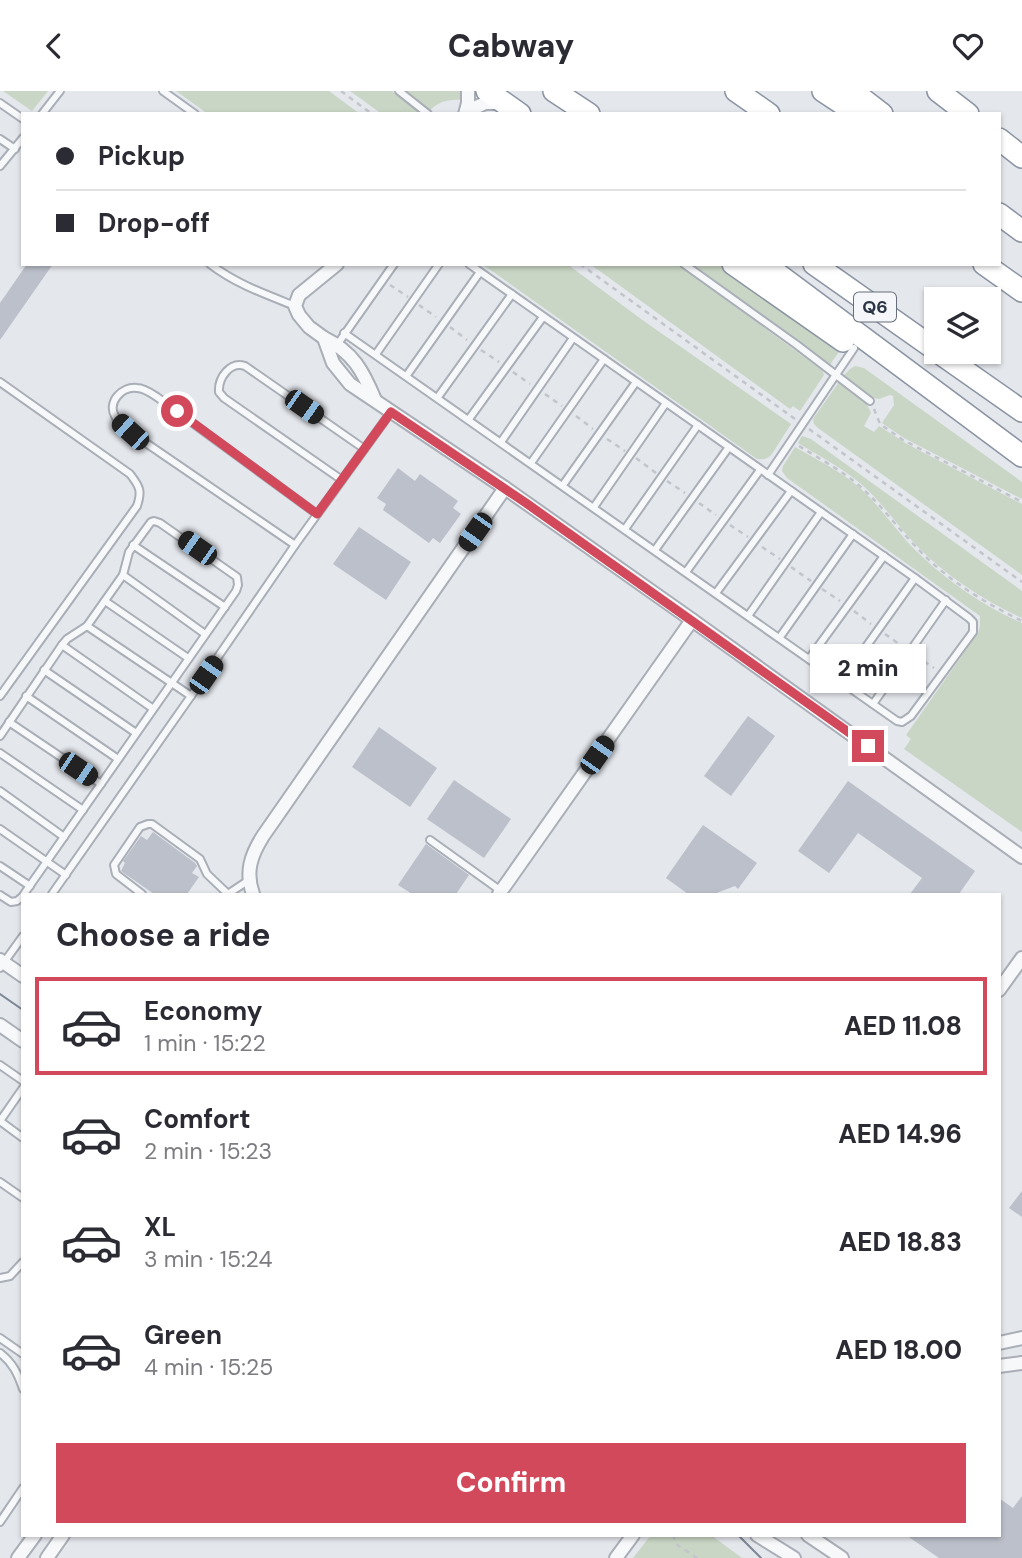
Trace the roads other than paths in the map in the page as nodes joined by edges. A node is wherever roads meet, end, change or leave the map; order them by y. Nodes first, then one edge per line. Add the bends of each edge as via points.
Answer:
1 (60, 91) edge
2 (163, 91) edge
3 (399, 91) edge
4 (468, 91) edge
5 (487, 91) edge
6 (554, 91) edge
7 (736, 91) edge
8 (824, 91) edge
9 (852, 91) edge
10 (938, 91) edge
11 (0, 103) edge
12 (513, 108) edge
13 (44, 112) edge
14 (192, 112) edge
15 (425, 112) edge
16 (465, 112) edge
17 (467, 112) edge
18 (586, 112) edge
19 (766, 112) edge
20 (855, 112) edge
21 (880, 112) edge
22 (965, 112) edge
23 (21, 118) edge
24 (0, 139) edge
25 (21, 141) edge
26 (1001, 141) edge
27 (15, 149) junction
28 (1022, 157) edge
29 (0, 166) edge
30 (1001, 215) edge
31 (1022, 231) edge
32 (213, 266) edge
33 (335, 266) edge
34 (393, 266) edge
35 (438, 266) edge
36 (472, 266) edge
37 (687, 266) edge
38 (736, 266) edge
39 (767, 266) edge
40 (817, 266) edge
41 (987, 266) edge
42 (480, 272) junction
43 (1022, 291) edge
44 (512, 294) junction
45 (295, 306) junction
46 (543, 317) junction
47 (344, 333) junction
48 (324, 338) junction
49 (573, 338) junction
50 (924, 342) edge
51 (337, 345) junction
52 (854, 348) junction
53 (376, 354) junction
54 (604, 359) junction
55 (955, 364) edge
56 (834, 375) junction
57 (407, 376) junction
58 (0, 381) edge
59 (635, 381) junction
60 (921, 382) junction
61 (438, 397) junction
62 (375, 400) junction
63 (870, 401) road end
64 (666, 403) junction
65 (1022, 411) edge
66 (391, 412) junction
67 (469, 419) junction
68 (698, 425) junction
69 (501, 442) junction
70 (729, 447) junction
71 (363, 449) junction
72 (1022, 456) edge
73 (531, 463) junction
74 (760, 470) junction
75 (768, 475) junction
76 (342, 480) junction
77 (563, 485) junction
78 (505, 488) junction
79 (791, 491) junction
80 (594, 507) junction
81 (821, 512) junction
82 (317, 514) junction
83 (625, 529) junction
84 (853, 534) junction
85 (133, 545) junction
86 (295, 545) junction
87 (655, 550) junction
88 (884, 556) junction
89 (686, 572) junction
90 (123, 575) junction
91 (915, 578) junction
92 (716, 593) junction
93 (946, 600) junction
94 (105, 601) junction
95 (225, 607) junction
96 (748, 616) junction
97 (692, 620) junction
98 (87, 626) junction
99 (205, 633) junction
100 (779, 637) junction
101 (62, 645) junction
102 (188, 658) junction
103 (809, 659) junction
104 (44, 670) junction
105 (841, 681) junction
106 (171, 683) junction
107 (0, 696) edge
108 (26, 696) junction
109 (191, 697) junction
110 (873, 704) junction
111 (152, 709) junction
112 (9, 722) junction
113 (136, 733) junction
114 (0, 736) edge
115 (0, 753) edge
116 (118, 759) junction
117 (101, 784) junction
118 (0, 792) edge
119 (83, 810) junction
120 (0, 829) edge
121 (64, 837) junction
122 (430, 840) dead end
123 (1022, 857) edge
124 (47, 862) junction
125 (0, 866) edge
126 (66, 875) junction
127 (249, 880) junction
128 (30, 886) junction
129 (25, 893) edge
130 (53, 893) edge
131 (141, 893) edge
132 (227, 893) edge
133 (230, 893) edge
134 (253, 893) edge
135 (500, 893) edge
136 (0, 895) edge
137 (21, 897) edge
138 (21, 939) edge
139 (1022, 958) edge
140 (1, 964) edge
141 (21, 975) edge
142 (1001, 986) edge
143 (0, 1025) edge
144 (21, 1040) edge
145 (0, 1065) edge
146 (21, 1080) edge
147 (21, 1091) edge
148 (0, 1121) edge
149 (21, 1137) edge
150 (0, 1182) edge
151 (21, 1197) edge
152 (21, 1264) edge
153 (0, 1278) edge
154 (0, 1338) edge
155 (1022, 1338) edge
156 (1001, 1343) edge
157 (0, 1353) edge
158 (21, 1353) edge
159 (1022, 1363) edge
160 (1001, 1366) edge
161 (21, 1384) edge
162 (21, 1491) edge
163 (0, 1522) edge
164 (33, 1537) edge
165 (62, 1537) edge
166 (630, 1537) edge
167 (760, 1537) edge
168 (811, 1537) edge
169 (19, 1555) edge
170 (47, 1558) edge
171 (615, 1558) edge
172 (793, 1558) edge
173 (842, 1558) edge

1 - 13 lane
2 - 14 lane
3 - 15 lane
4 - 16 street
5 - 12 highway
6 - 18 highway
7 - 19 highway
8 - 20 highway
9 - 21 highway
10 - 22 highway
11 - 23 lane
12 - 17 street via 493,102
24 - 27 lane
25 - 27 lane
26 - 28 highway
27 - 29 lane
30 - 31 highway
32 - 45 lane via 241,284
33 - 45 street via 299,295
34 - 47 lane
35 - 53 lane
36 - 42 lane
37 - 56 lane
38 - 52 highway
39 - 60 highway
40 - 50 highway, Q6
41 - 43 highway
42 - 44 lane
42 - 57 lane
44 - 46 lane
44 - 61 lane
45 - 48 street via 309,327
46 - 49 lane
46 - 67 lane
47 - 51 lane
47 - 53 lane
48 - 51 street
48 - 62 street via 341,374
49 - 54 lane
49 - 69 lane
51 - 62 street via 364,374
52 - 56 lane
52 - 60 highway via 880,366
53 - 57 lane
54 - 59 lane
54 - 73 lane
55 - 65 highway, Q6
56 - 63 lane
56 - 75 lane
57 - 61 lane
58 - 107 lane via 130,474 141,496
59 - 64 lane
59 - 77 lane
60 - 72 highway
61 - 67 lane
62 - 66 street
64 - 68 lane
64 - 80 lane
66 - 71 lane
66 - 78 street
67 - 69 lane
68 - 70 lane
68 - 83 lane
69 - 73 lane
70 - 74 lane
70 - 87 lane
71 - 76 lane
71 - 76 lane via 245,366 237,363 230,367 219,383 224,398
73 - 77 lane
74 - 75 lane
74 - 89 lane
75 - 79 lane
76 - 82 lane
77 - 80 lane
78 - 97 street
78 - 127 street via 263,836 251,857
79 - 81 lane
79 - 92 lane
80 - 83 lane
81 - 84 lane
81 - 96 lane
82 - 86 lane
82 - 86 lane via 144,389 134,387 116,397 113,414 130,432
83 - 87 lane
84 - 88 lane
84 - 100 lane
85 - 90 lane
85 - 95 lane
85 - 95 lane via 147,525 160,523 237,577 236,591
86 - 109 lane
87 - 89 lane
88 - 91 lane
88 - 103 lane
89 - 92 lane
90 - 94 lane
90 - 99 lane
91 - 93 lane
91 - 105 lane
92 - 96 lane
93 - 110 lane
93 - 110 lane via 973,622 973,632 908,719 897,721
94 - 98 lane
94 - 102 lane
95 - 99 lane
96 - 100 lane
97 - 123 street
97 - 135 street
98 - 101 lane
98 - 106 lane
99 - 102 lane
100 - 103 lane
101 - 104 lane
101 - 111 lane
102 - 106 lane
103 - 105 lane
104 - 108 lane
104 - 113 lane
105 - 110 lane
106 - 109 lane
106 - 111 lane
108 - 112 lane
108 - 116 lane
109 - 126 lane
111 - 113 lane
112 - 114 lane
112 - 117 lane
113 - 116 lane
115 - 119 lane
116 - 117 lane
117 - 119 lane
118 - 121 lane
119 - 121 lane
120 - 124 lane
121 - 124 lane
122 - 135 lane
124 - 126 lane
124 - 128 lane
125 - 128 lane
126 - 130 lane
127 - 133 lane
127 - 134 street
128 - 129 lane
131 - 132 lane via 116,874 114,865 140,827 152,824 200,859 207,874
136 - 137 lane via 11,902
138 - 140 lane
139 - 142 street
140 - 141 street
143 - 144 street
145 - 146 lane
147 - 148 lane
148 - 149 lane
150 - 151 lane
152 - 153 lane via 10,1276
154 - 158 lane
155 - 156 street
157 - 161 lane via 10,1361
159 - 160 street
162 - 163 lane
164 - 169 street
165 - 170 street
166 - 171 street
167 - 172 street
168 - 173 street

